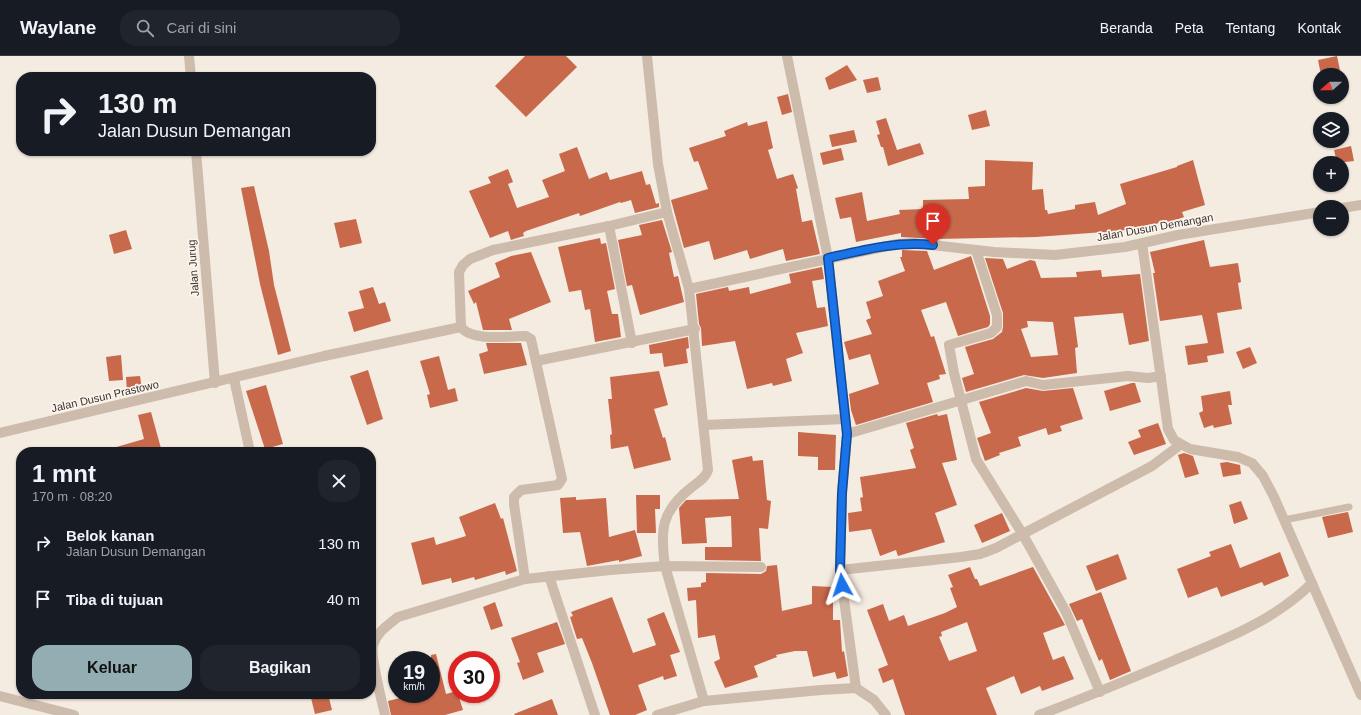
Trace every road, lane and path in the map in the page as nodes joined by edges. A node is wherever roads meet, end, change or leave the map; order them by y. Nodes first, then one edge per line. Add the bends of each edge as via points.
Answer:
1 (189, 56) edge
2 (647, 56) edge
3 (787, 56) edge
4 (191, 72) edge
5 (196, 156) edge
6 (1361, 205) edge
7 (1349, 207) edge
8 (667, 212) junction
9 (1313, 213) edge
10 (609, 226) junction
11 (1142, 243) junction
12 (976, 250) junction
13 (828, 258) junction
14 (690, 289) junction
15 (461, 328) junction
16 (695, 329) junction
17 (632, 343) junction
18 (536, 361) junction
19 (1161, 376) junction
20 (234, 378) junction
21 (215, 383) junction
22 (960, 400) junction
23 (845, 419) junction
24 (704, 425) junction
25 (0, 433) edge
26 (847, 434) junction
27 (1180, 445) junction
28 (249, 447) edge
29 (1349, 507) dead end
30 (1284, 520) junction
31 (1022, 533) junction
32 (665, 566) junction
33 (761, 567) dead end
34 (840, 570) junction
35 (549, 576) junction
36 (525, 579) junction
37 (1312, 583) junction
38 (376, 640) edge
39 (376, 673) edge
40 (856, 688) junction
41 (1100, 692) junction
42 (1361, 695) edge
43 (0, 696) edge
44 (704, 701) junction
45 (74, 715) edge
46 (386, 715) edge
47 (595, 715) edge
48 (657, 715) edge
49 (886, 715) edge
50 (1039, 715) edge

1 - 4 street
2 - 8 street via 658,164
3 - 13 street
5 - 21 street, Jalan Jurug
6 - 7 street
8 - 10 street
8 - 14 street
9 - 11 street, Jalan Dusun Demangan
10 - 15 street via 493,250 470,259 459,272
10 - 17 street
11 - 12 street, Jalan Dusun Demangan via 1055,255
11 - 19 street
12 - 13 street, Jalan Dusun Demangan via 914,243
12 - 22 street via 998,321 997,327 991,333 949,346
13 - 14 street, Jalan Dusun Demangan
13 - 23 street
14 - 16 street
15 - 18 street via 476,336 529,337
15 - 20 street, Jalan Dusun Prastowo via 324,356
16 - 17 street
16 - 24 street
17 - 18 street
18 - 36 street via 562,479 558,485 521,490 514,497
19 - 22 street via 1128,376 1042,385 1026,381
19 - 27 street via 1168,429
20 - 21 street, Jalan Dusun Prastowo
20 - 28 street
21 - 25 street, Jalan Dusun Prastowo
22 - 26 street
22 - 31 street via 976,460
23 - 24 street
23 - 26 street
24 - 32 street via 708,470 705,477 674,503 666,516 662,543
26 - 34 street
27 - 30 street via 1238,457 1252,463 1263,476
27 - 31 street via 1152,466
29 - 30 lane
30 - 37 street
31 - 34 street via 980,554
31 - 41 street via 1066,612
32 - 33 street
32 - 35 street
32 - 44 street
34 - 40 street
35 - 36 street
35 - 47 street
36 - 38 street via 398,617 382,630
37 - 41 street via 1296,599 1241,632
37 - 42 street
39 - 46 street
40 - 44 street
40 - 49 street via 874,700
41 - 50 street
43 - 45 street
44 - 48 street

